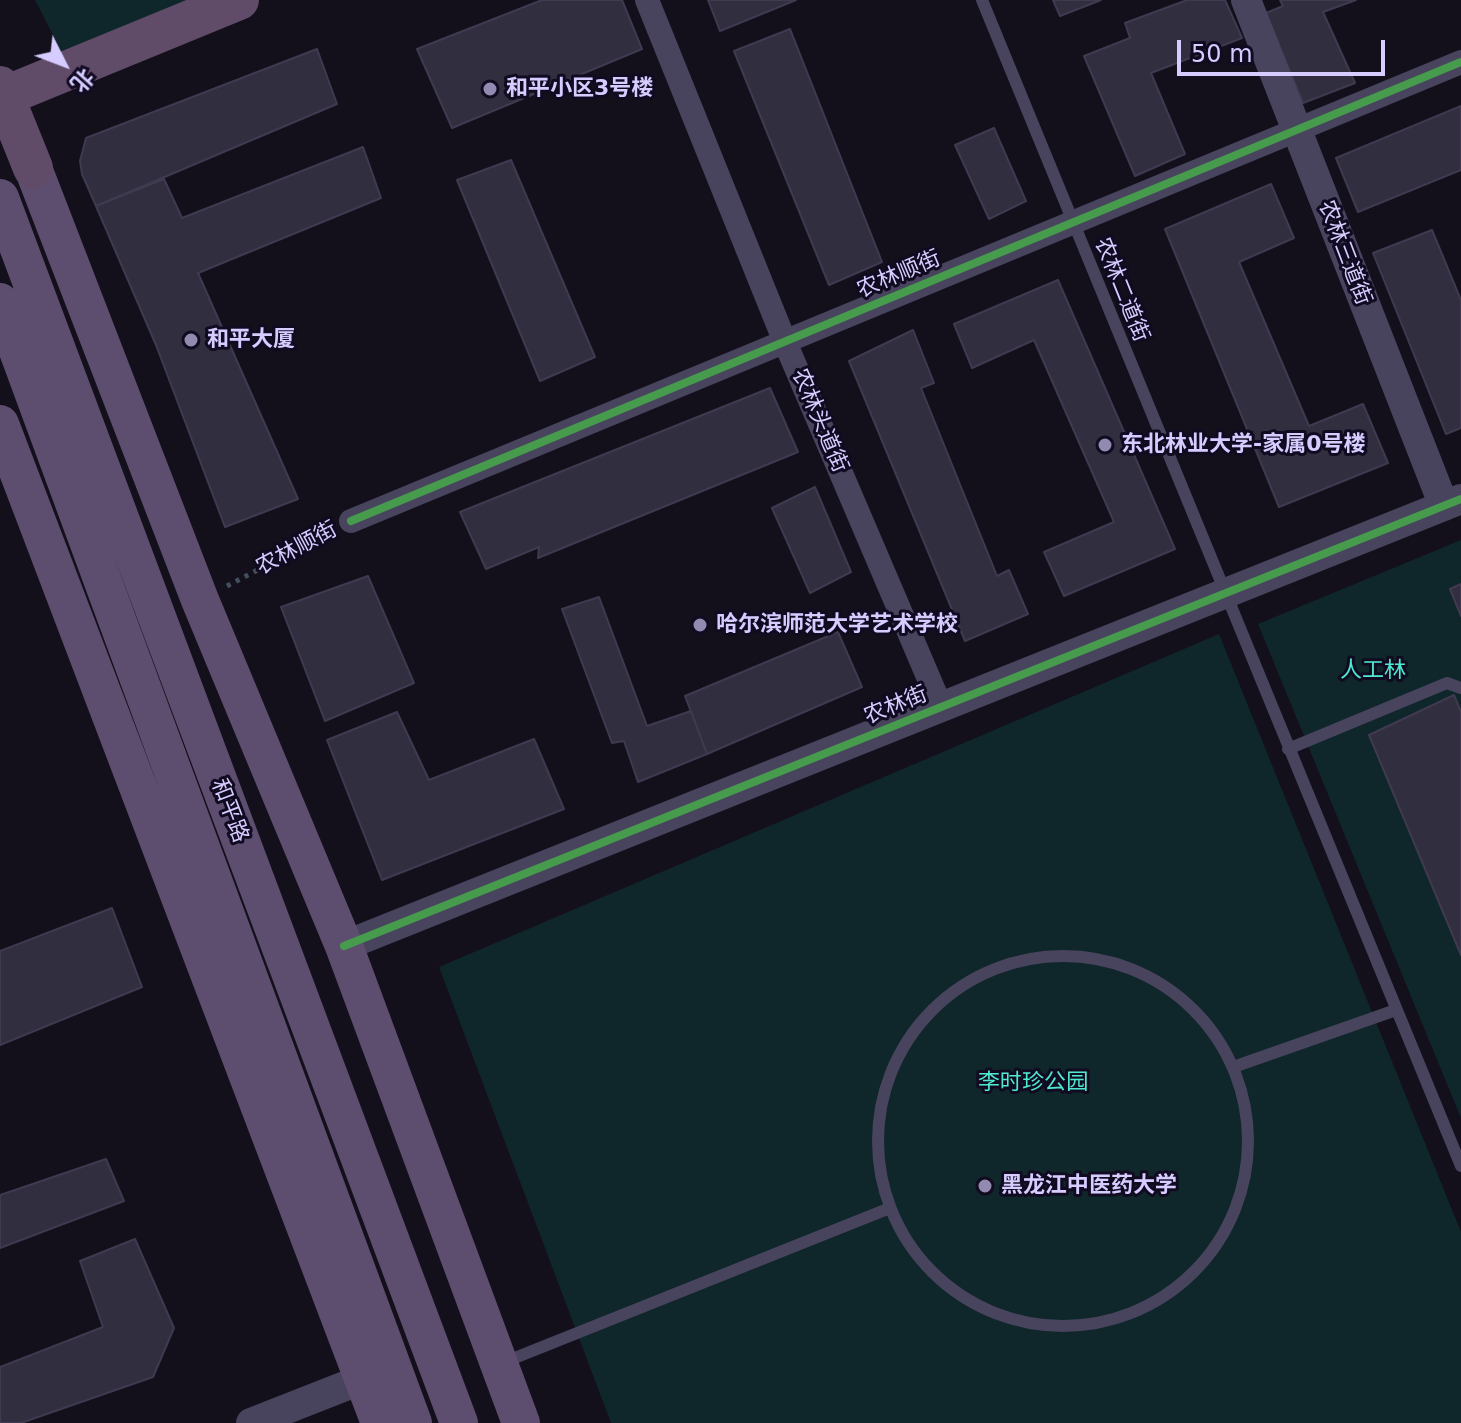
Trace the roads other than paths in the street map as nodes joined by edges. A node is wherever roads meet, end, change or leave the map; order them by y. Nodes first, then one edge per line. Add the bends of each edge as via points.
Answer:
1 (239, 0) edge
2 (647, 0) edge
3 (982, 0) edge
4 (1246, 0) edge
5 (1461, 62) edge
6 (1, 94) edge
7 (1296, 130) junction
8 (33, 168) joint
9 (0, 198) edge
10 (1072, 223) junction
11 (0, 302) edge
12 (785, 342) junction
13 (0, 424) edge
14 (1452, 503) edge
15 (351, 521) road end
16 (1224, 594) junction
17 (1461, 688) edge
18 (941, 707) junction
19 (1288, 749) junction
20 (344, 946) junction
21 (1396, 1010) junction
22 (1239, 1065) junction
23 (1461, 1166) edge
24 (885, 1210) junction
25 (498, 1365) junction
26 (363, 1379) junction
27 (251, 1423) edge
28 (380, 1423) edge
29 (413, 1423) edge
30 (459, 1423) edge
31 (521, 1423) edge

1 - 6 highway
2 - 12 street, 农林头道街
3 - 10 lane, 农林二道街
4 - 7 street, 农林三道街
5 - 7 street, 农林顺街
6 - 8 highway
7 - 10 street, 农林顺街
7 - 14 street, 农林三道街
8 - 20 main road via 200,600
9 - 30 main road, 和平路
10 - 12 street, 农林顺街
10 - 16 lane, 农林二道街
11 - 29 main road, 和平路
12 - 15 street, 农林顺街
12 - 18 street, 农林头道街
13 - 26 main road
14 - 16 street, 农林街
16 - 18 street, 农林街
16 - 19 lane, 农林二道街
17 - 19 lane via 1447,683
18 - 20 street, 农林街
19 - 21 lane, 农林二道街
20 - 25 main road
21 - 22 lane
21 - 23 lane, 农林二道街
22 - 24 lane via 1216,1026 1134,965 1083,956 991,970 944,1000 907,1042 886,1088 876,1137 877,1185
22 - 24 lane via 1246,1114 1233,1213 1210,1254 1180,1284 1133,1316 1049,1325 1001,1315 960,1295 923,1265
24 - 25 lane
25 - 31 main road
26 - 27 street
26 - 28 main road

